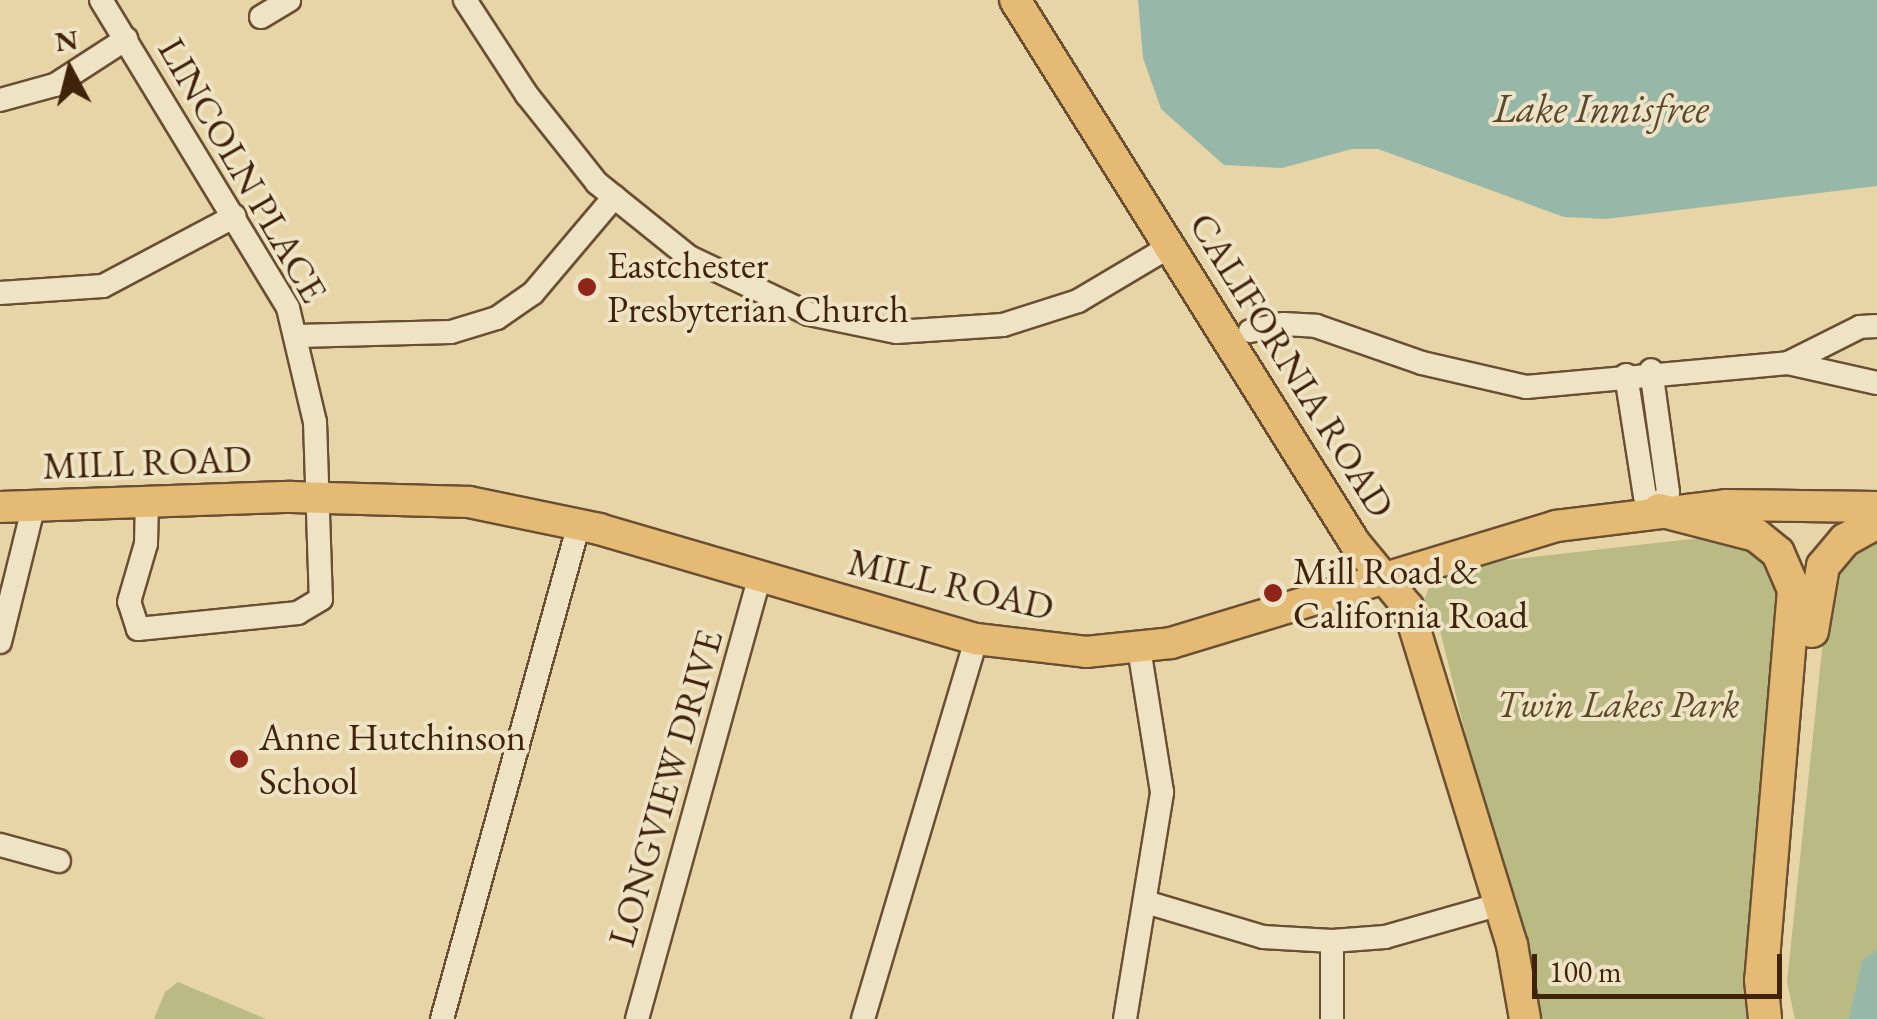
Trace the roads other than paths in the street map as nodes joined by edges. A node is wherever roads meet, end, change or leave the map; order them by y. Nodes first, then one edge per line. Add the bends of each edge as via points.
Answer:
1 (100, 0) edge
2 (289, 0) edge
3 (466, 0) edge
4 (1015, 0) edge
5 (261, 17) dead end
6 (126, 38) junction
7 (0, 100) edge
8 (614, 196) junction
9 (235, 216) junction
10 (1170, 247) junction
11 (0, 293) edge
12 (1877, 326) edge
13 (1250, 332) dead end
14 (297, 336) junction
15 (1788, 363) junction
16 (1651, 370) junction
17 (1626, 376) junction
18 (1877, 383) edge
19 (1660, 434) junction
20 (1636, 437) junction
21 (317, 497) junction
22 (147, 501) junction
23 (34, 505) junction
24 (0, 507) edge
25 (1875, 509) edge
26 (1659, 510) junction
27 (579, 524) junction
28 (760, 576) junction
29 (1383, 577) junction
30 (976, 639) junction
31 (0, 642) edge
32 (1139, 648) junction
33 (0, 845) edge
34 (58, 861) dead end
35 (1148, 903) junction
36 (1498, 905) junction
37 (1332, 941) junction
38 (442, 1019) edge
39 (637, 1019) edge
40 (863, 1019) edge
41 (1125, 1019) edge
42 (1332, 1019) edge
43 (1525, 1019) edge
44 (1765, 1019) edge
45 (1784, 1019) edge

1 - 6 street, LINCOLN PLACE
2 - 5 street
3 - 8 street via 555,133
4 - 10 main road, CALIFORNIA ROAD
6 - 7 street via 56,85
6 - 9 street, LINCOLN PLACE
8 - 10 street via 689,258 767,299 846,325 896,332 952,333 1034,317 1108,286
8 - 14 street via 549,277 497,318 439,334
9 - 11 street via 104,286
9 - 14 street, LINCOLN PLACE
10 - 29 main road, CALIFORNIA ROAD via 1355,543
12 - 15 street via 1860,327
13 - 17 street via 1282,324 1316,326 1422,363 1526,387
14 - 21 street, LINCOLN PLACE via 316,422
15 - 16 street
15 - 18 street
16 - 17 street
16 - 19 street
17 - 20 street
19 - 20 street
19 - 26 street via 1668,492
20 - 26 street via 1645,496
21 - 22 main road, MILL ROAD
21 - 22 street, LINCOLN PLACE via 322,576 316,607 143,630 130,618 129,602 146,544
21 - 27 main road, MILL ROAD via 470,502
22 - 23 main road, MILL ROAD
23 - 24 main road, MILL ROAD
23 - 31 street
25 - 26 main road, MILL ROAD via 1762,503
25 - 45 highway via 1840,544 1818,580 1780,961
26 - 29 main road, MILL ROAD via 1556,526
26 - 44 highway via 1756,535 1786,566 1794,590 1761,980
27 - 28 main road, MILL ROAD
27 - 38 street
28 - 30 main road, MILL ROAD
28 - 39 street, LONGVIEW DRIVE
29 - 32 main road, MILL ROAD
29 - 36 main road, CALIFORNIA ROAD via 1408,607 1423,648
30 - 32 main road, MILL ROAD via 1043,651
30 - 40 street
32 - 35 street via 1162,792
33 - 34 street
35 - 37 street via 1264,937
35 - 41 street
36 - 37 street via 1385,937
36 - 43 main road, CALIFORNIA ROAD via 1522,979
37 - 42 street

